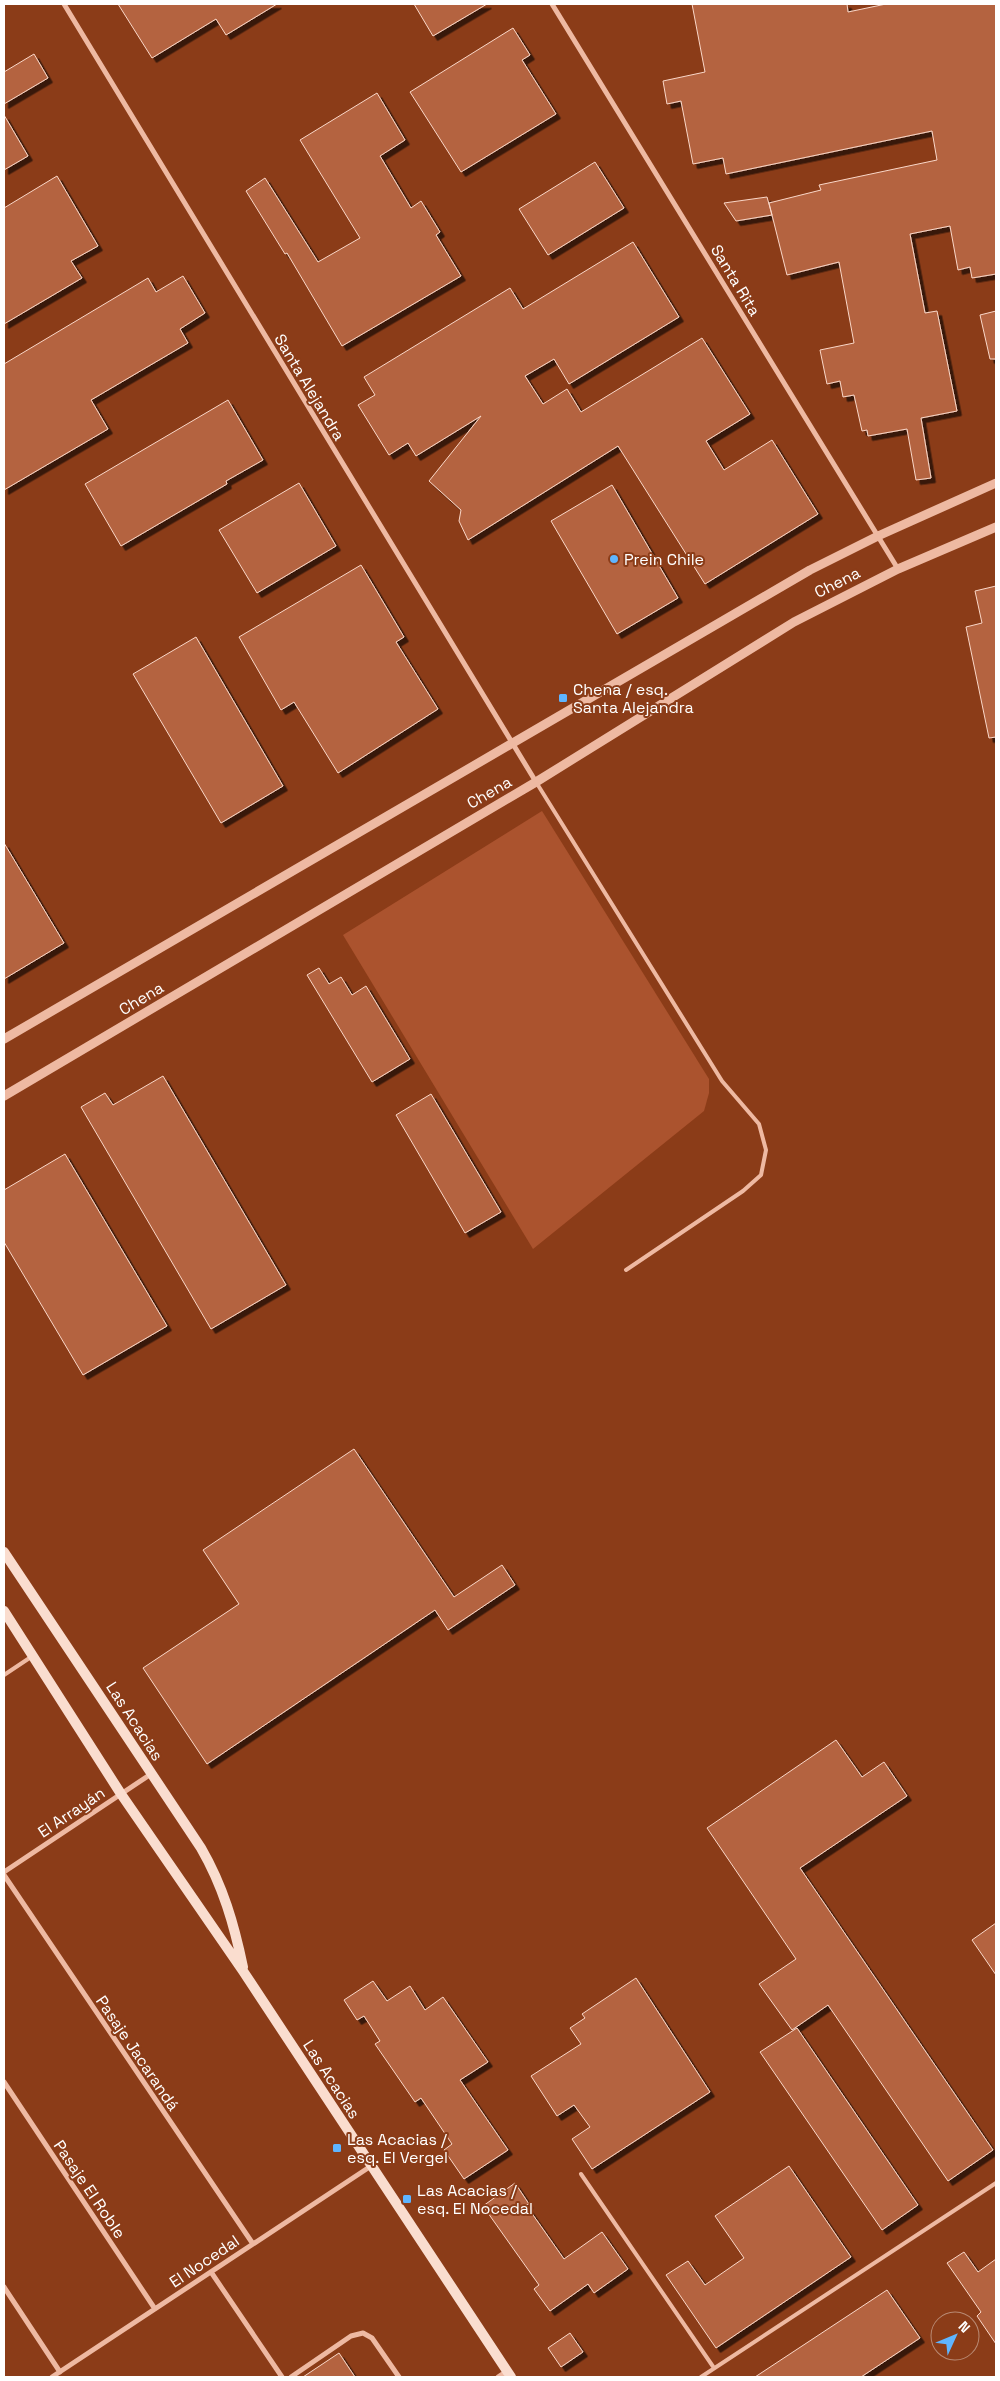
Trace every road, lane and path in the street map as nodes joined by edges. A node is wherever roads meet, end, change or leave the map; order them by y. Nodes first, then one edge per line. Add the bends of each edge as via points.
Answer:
1 (64, 4) edge
2 (552, 4) edge
3 (996, 483) edge
4 (996, 527) edge
5 (878, 536) junction
6 (898, 569) junction
7 (512, 743) junction
8 (536, 782) junction
9 (4, 1039) edge
10 (4, 1096) edge
11 (626, 1270) dead end
12 (4, 1552) edge
13 (4, 1611) edge
14 (33, 1656) junction
15 (4, 1675) edge
16 (152, 1774) junction
17 (121, 1794) junction
18 (4, 1874) edge
19 (244, 1970) junction
20 (4, 2082) edge
21 (370, 2166) junction
22 (581, 2174) dead end
23 (996, 2183) edge
24 (252, 2244) junction
25 (211, 2272) junction
26 (4, 2287) edge
27 (155, 2309) junction
28 (714, 2368) junction
29 (60, 2372) junction
30 (506, 2375) edge
31 (52, 2377) edge
32 (282, 2377) edge
33 (291, 2377) edge
34 (399, 2377) edge
35 (701, 2377) edge

1 - 7 street, Santa Alejandra
2 - 5 street, Santa Rita
3 - 5 street, Chena
4 - 6 street, Chena
5 - 6 street, Santa Rita
5 - 7 street, Chena via 810,570
6 - 8 street, Chena via 794,622
7 - 8 street, Santa Alejandra
7 - 9 street, Chena
8 - 10 street, Chena
8 - 11 lane via 722,1081 752,1114 764,1137 762,1175
12 - 16 main road, Las Acacias
13 - 14 main road, Las Acacias
14 - 15 lane
14 - 17 main road, Las Acacias
16 - 17 street, El Arrayán
16 - 19 main road, Las Acacias via 213,1868 229,1908
17 - 18 street, El Arrayán
17 - 19 main road, Las Acacias
18 - 24 street, Pasaje Jacarandá
19 - 21 main road, Las Acacias
20 - 27 street, Pasaje El Roble
21 - 24 street, El Nocedal
21 - 30 main road, Las Acacias
22 - 28 lane
23 - 28 lane
24 - 25 street, El Nocedal
25 - 27 street, El Nocedal
25 - 32 street
26 - 29 street
27 - 29 street, El Nocedal
28 - 35 lane
29 - 31 street, El Nocedal
33 - 34 street via 351,2336 363,2333 372,2338

